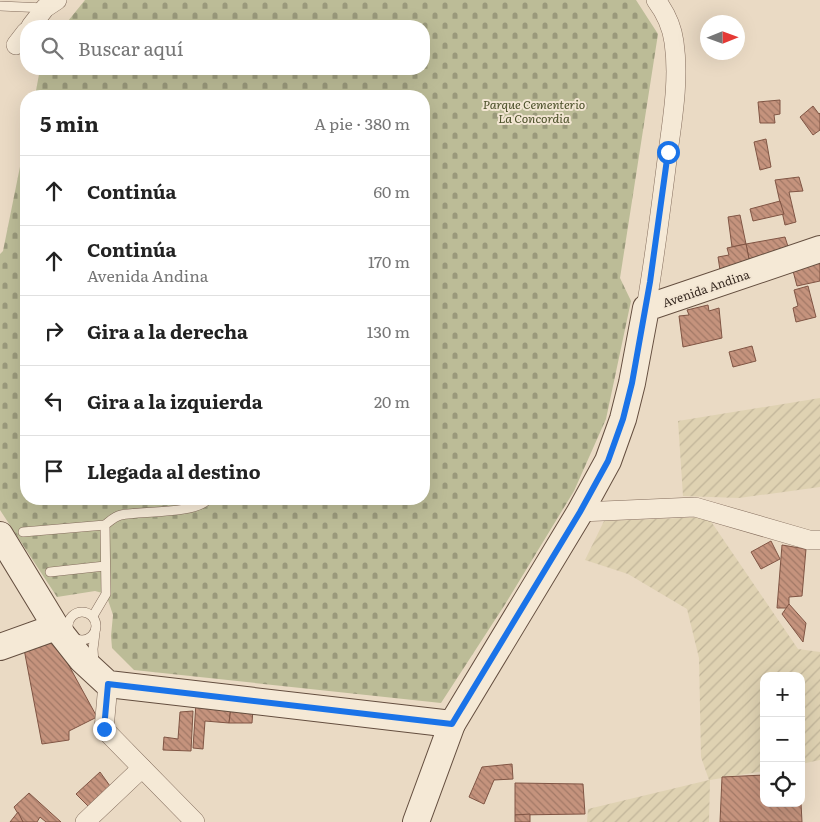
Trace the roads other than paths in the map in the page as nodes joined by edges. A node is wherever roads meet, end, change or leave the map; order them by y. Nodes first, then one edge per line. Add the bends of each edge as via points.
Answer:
1 (656, 0) edge
2 (51, 4) edge
3 (0, 6) edge
4 (36, 20) edge
5 (820, 249) edge
6 (646, 308) junction
7 (198, 505) edge
8 (580, 512) junction
9 (105, 525) junction
10 (12, 533) edge
11 (820, 540) edge
12 (105, 566) junction
13 (50, 572) dead end
14 (93, 616) junction
15 (67, 627) junction
16 (95, 633) junction
17 (0, 647) edge
18 (101, 678) junction
19 (452, 724) junction
20 (142, 768) junction
21 (85, 822) edge
22 (195, 822) edge
23 (416, 822) edge

1 - 6 street via 666,14 674,40 677,74
2 - 3 lane
2 - 4 street
5 - 6 street, Avenida Andina
6 - 8 street, Avenida Andina via 623,419 608,461
7 - 9 lane via 119,515
8 - 11 street via 695,507 809,540
8 - 19 street, Avenida Andina
9 - 10 lane
9 - 12 lane
10 - 15 street
12 - 13 lane
12 - 14 lane via 106,594
14 - 15 lane via 84,611 75,613
14 - 16 lane via 97,624
15 - 16 lane via 84,640
15 - 17 street
15 - 18 street via 82,660
16 - 18 lane via 93,649
18 - 19 street
18 - 20 street via 104,729
19 - 23 street, Avenida Andina
20 - 21 street
20 - 22 street

